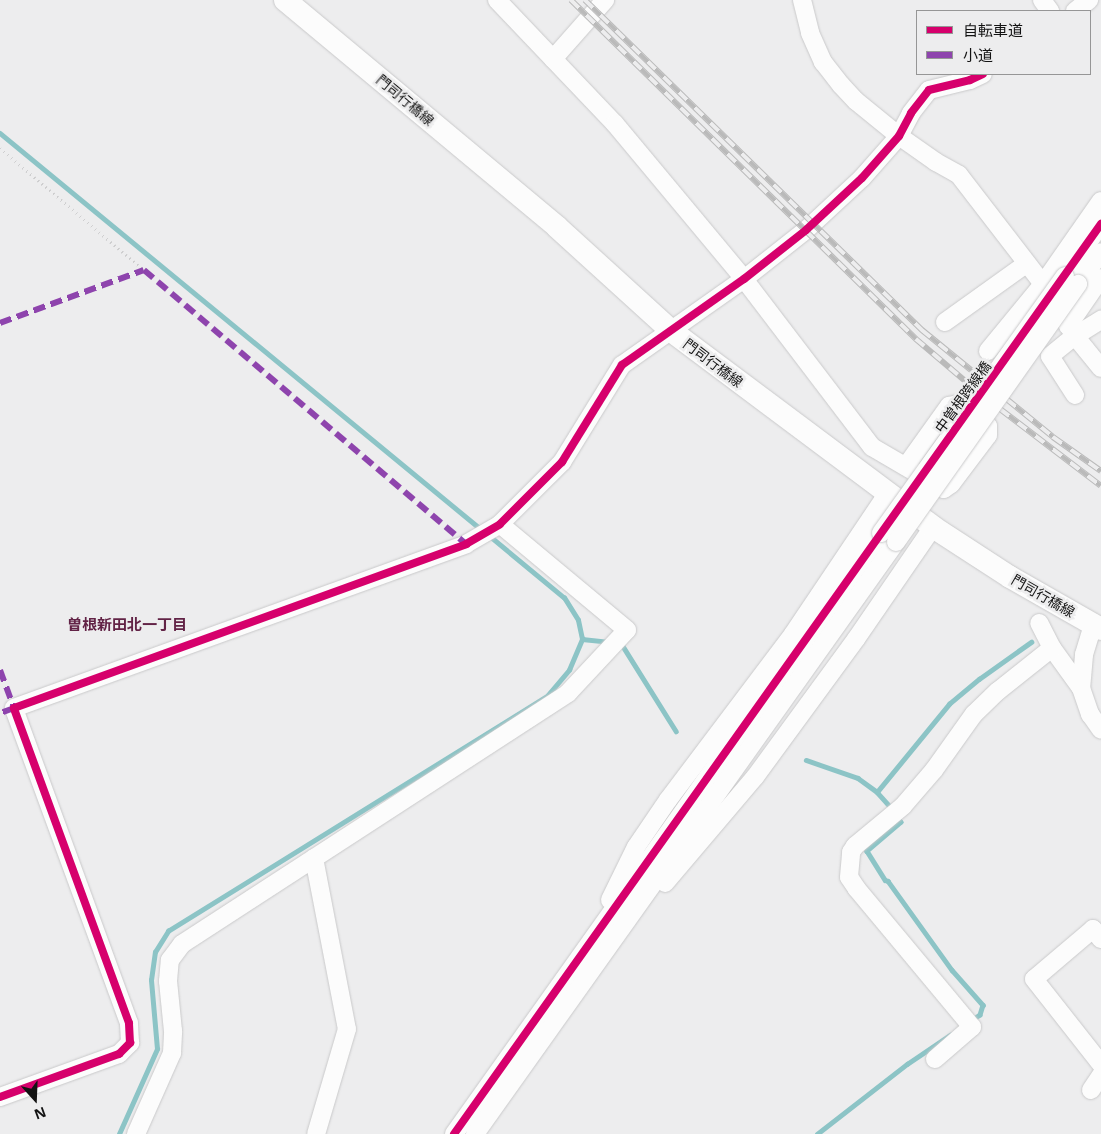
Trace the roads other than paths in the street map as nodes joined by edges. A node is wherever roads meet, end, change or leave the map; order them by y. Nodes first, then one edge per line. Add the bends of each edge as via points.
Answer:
1 (285, 0) edge
2 (497, 0) edge
3 (605, 0) edge
4 (802, 0) edge
5 (1089, 0) edge
6 (1076, 10) edge
7 (553, 59) junction
8 (981, 75) edge
9 (899, 136) junction
10 (1101, 201) edge
11 (1101, 224) edge
12 (1101, 252) edge
13 (1026, 264) junction
14 (1101, 278) edge
15 (744, 279) junction
16 (1071, 280) junction
17 (1043, 284) junction
18 (1101, 320) edge
19 (945, 322) dead end
20 (670, 330) junction
21 (1072, 331) junction
22 (988, 351) dead end
23 (1101, 368) edge
24 (1075, 395) dead end
25 (906, 466) junction
26 (887, 494) junction
27 (497, 525) junction
28 (933, 527) junction
29 (1039, 623) dead end
30 (1097, 627) edge
31 (1052, 648) junction
32 (1081, 688) junction
33 (1101, 730) edge
34 (314, 858) junction
35 (1101, 939) edge
36 (591, 955) junction
37 (936, 1059) dead end
38 (1101, 1064) edge
39 (1101, 1075) edge
40 (1091, 1090) dead end
41 (0, 1097) edge
42 (136, 1134) edge
43 (316, 1134) edge
44 (454, 1134) edge
45 (475, 1134) edge

1 - 20 main road, 門司行橋線 via 557,227
2 - 7 street
3 - 7 street
4 - 9 street via 810,33 823,62 856,101
5 - 6 street
7 - 15 street via 615,124
8 - 9 street via 929,90 911,113
9 - 13 street via 959,175
9 - 15 street via 862,178 806,230
10 - 17 street
11 - 16 street
12 - 16 street
13 - 17 street
13 - 19 street
14 - 21 street
15 - 20 street
15 - 25 street via 872,447
16 - 36 street, 中曽根跨線橋, bridge via 881,533
16 - 36 street, 中曽根跨線橋, bridge via 896,542
17 - 21 street
17 - 22 street
18 - 21 street
20 - 26 main road, 門司行橋線
20 - 27 street via 622,365 562,462
21 - 23 street
21 - 24 street via 1050,356
25 - 25 street via 944,489 988,435 988,426 959,404 948,406
26 - 28 main road, 門司行橋線
26 - 36 street via 793,634 636,847
27 - 34 street via 627,630 568,693
27 - 41 street via 466,544 14,708 129,1023 130,1043 119,1054
28 - 30 main road, 門司行橋線 via 1010,577
28 - 36 street via 755,777
29 - 31 street
30 - 32 street via 1084,655
31 - 32 street
31 - 37 street via 974,714 934,770 903,806 851,852 850,877 967,1021
32 - 33 street via 1090,714
34 - 42 street via 182,944 170,960 172,1053
34 - 43 street via 347,1029
35 - 38 street via 1093,929 1034,979
36 - 44 street
36 - 45 street
39 - 40 street

